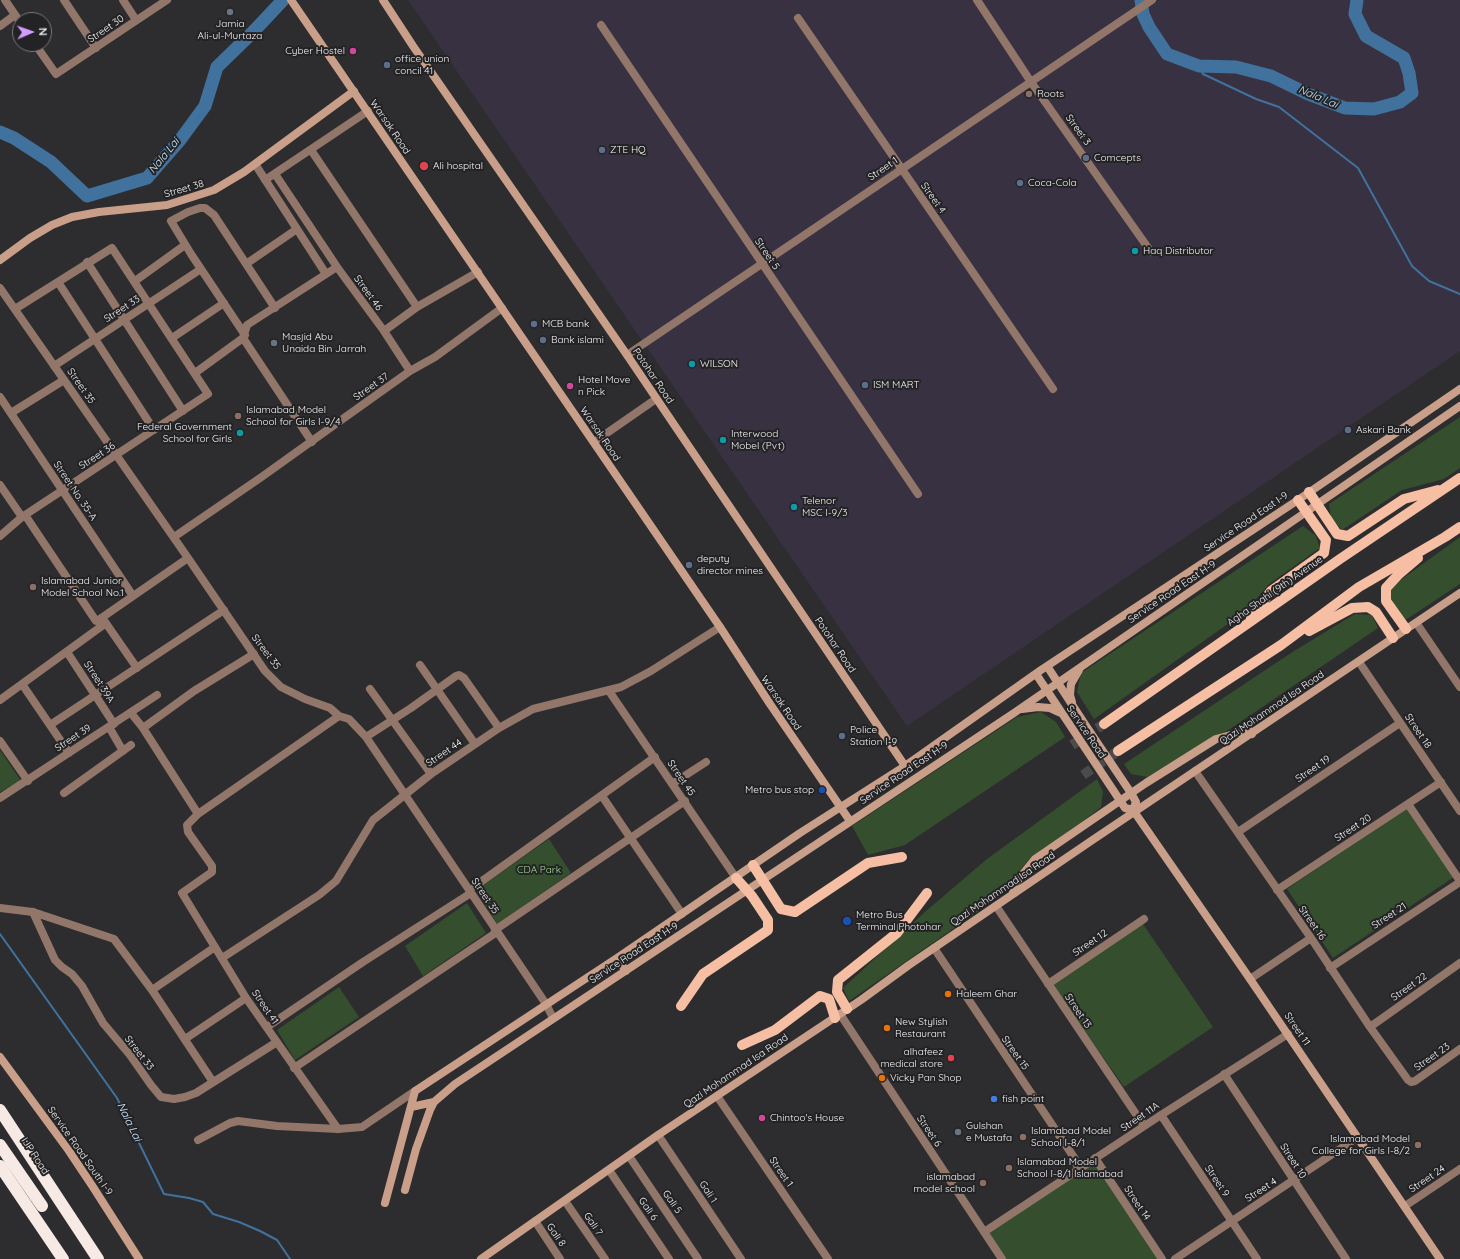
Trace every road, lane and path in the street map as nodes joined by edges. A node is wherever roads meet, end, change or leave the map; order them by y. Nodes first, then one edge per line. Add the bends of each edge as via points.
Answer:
1 (5, 0) edge
2 (64, 0) edge
3 (122, 0) edge
4 (167, 0) edge
5 (291, 0) edge
6 (383, 0) edge
7 (977, 0) edge
8 (1152, 0) edge
9 (13, 12) edge
10 (798, 18) dead end
11 (136, 20) junction
12 (12, 21) edge
13 (602, 25) dead end
14 (0, 26) edge
15 (96, 48) junction
16 (41, 52) edge
17 (1031, 82) junction
18 (354, 91) junction
19 (368, 112) junction
20 (311, 150) junction
21 (255, 164) junction
22 (901, 169) junction
23 (275, 174) junction
24 (265, 180) junction
25 (297, 229) junction
26 (185, 245) junction
27 (1151, 252) dead end
28 (0, 260) edge
29 (87, 262) junction
30 (761, 263) junction
31 (246, 264) junction
32 (337, 267) junction
33 (201, 269) junction
34 (478, 272) junction
35 (326, 274) junction
36 (135, 281) junction
37 (58, 282) junction
38 (0, 288) edge
39 (149, 303) junction
40 (224, 303) junction
41 (417, 307) junction
42 (275, 308) junction
43 (502, 308) junction
44 (15, 309) junction
45 (124, 320) junction
46 (384, 331) junction
47 (244, 337) junction
48 (172, 338) junction
49 (95, 339) junction
50 (627, 355) junction
51 (54, 366) junction
52 (410, 371) junction
53 (195, 373) junction
54 (64, 380) junction
55 (1053, 389) dead end
56 (1460, 389) edge
57 (0, 397) edge
58 (656, 399) junction
59 (1460, 406) edge
60 (184, 411) junction
61 (11, 413) junction
62 (154, 430) junction
63 (312, 442) junction
64 (594, 442) junction
65 (117, 455) junction
66 (1460, 478) edge
67 (0, 485) edge
68 (1445, 488) junction
69 (63, 490) junction
70 (1309, 492) junction
71 (918, 494) dead end
72 (1298, 500) junction
73 (1317, 505) junction
74 (1306, 512) junction
75 (23, 516) junction
76 (1460, 527) edge
77 (0, 536) edge
78 (174, 537) junction
79 (1445, 537) junction
80 (188, 558) junction
81 (1460, 593) edge
82 (133, 596) junction
83 (224, 610) junction
84 (104, 621) junction
85 (1417, 624) junction
86 (1245, 626) junction
87 (720, 627) junction
88 (1406, 629) junction
89 (1393, 638) junction
90 (1281, 645) junction
91 (67, 652) junction
92 (254, 654) junction
93 (1359, 662) junction
94 (1084, 664) junction
95 (420, 665) dead end
96 (137, 668) junction
97 (1042, 670) junction
98 (1057, 683) junction
99 (22, 684) junction
100 (1460, 687) edge
101 (370, 688) dead end
102 (436, 690) junction
103 (1047, 690) junction
104 (609, 691) junction
105 (157, 695) dead end
106 (96, 696) junction
107 (0, 700) edge
108 (1073, 707) junction
109 (131, 713) junction
110 (1014, 713) junction
111 (1062, 713) junction
112 (339, 716) junction
113 (394, 720) junction
114 (1400, 723) junction
115 (1104, 724) tunnel mouth
116 (50, 725) junction
117 (112, 726) junction
118 (143, 728) junction
119 (499, 728) junction
120 (1252, 734) junction
121 (366, 737) junction
122 (0, 741) edge
123 (475, 744) junction
124 (131, 745) dead end
125 (123, 751) junction
126 (1118, 751) tunnel mouth
127 (69, 753) junction
128 (655, 757) junction
129 (706, 762) dead end
130 (904, 766) junction
131 (1195, 771) junction
132 (431, 774) junction
133 (28, 781) junction
134 (1441, 782) junction
135 (672, 784) junction
136 (64, 793) dead end
137 (1131, 793) junction
138 (404, 794) junction
139 (602, 796) junction
140 (0, 798) edge
141 (685, 801) junction
142 (1120, 801) junction
143 (1408, 804) junction
144 (840, 807) junction
145 (1134, 811) junction
146 (1460, 811) edge
147 (198, 814) junction
148 (850, 821) junction
149 (1238, 832) junction
150 (631, 839) junction
151 (902, 857) dead end
152 (753, 865) junction
153 (736, 878) junction
154 (763, 879) junction
155 (1460, 881) edge
156 (473, 889) junction
157 (747, 890) junction
158 (1277, 890) junction
159 (927, 893) dead end
160 (1015, 893) junction
161 (996, 906) junction
162 (0, 908) edge
163 (33, 912) junction
164 (682, 914) junction
165 (1144, 919) dead end
166 (496, 931) junction
167 (1311, 938) junction
168 (215, 947) junction
169 (934, 948) junction
170 (222, 958) junction
171 (617, 958) junction
172 (1460, 963) edge
173 (1330, 968) junction
174 (626, 971) junction
175 (1250, 979) junction
176 (1048, 984) junction
177 (152, 990) junction
178 (246, 998) junction
179 (546, 1004) junction
180 (681, 1006) dead end
181 (841, 1014) junction
182 (553, 1018) junction
183 (267, 1027) junction
184 (1370, 1027) junction
185 (1288, 1034) junction
186 (185, 1039) junction
187 (277, 1042) junction
188 (742, 1045) dead end
189 (1460, 1049) edge
190 (0, 1057) edge
191 (294, 1068) junction
192 (1224, 1074) junction
193 (1415, 1081) joint
194 (214, 1082) junction
195 (415, 1091) junction
196 (717, 1096) junction
197 (434, 1102) junction
198 (411, 1107) junction
199 (0, 1110) edge
200 (1161, 1114) junction
201 (0, 1125) edge
202 (1144, 1126) junction
203 (338, 1129) junction
204 (658, 1135) junction
205 (1358, 1137) junction
206 (198, 1140) dead end
207 (0, 1145) edge
208 (629, 1156) junction
209 (1095, 1158) junction
210 (0, 1166) edge
211 (1078, 1169) junction
212 (1460, 1169) edge
213 (609, 1170) junction
214 (1293, 1181) junction
215 (405, 1190) dead end
216 (565, 1200) junction
217 (385, 1203) dead end
218 (1405, 1206) junction
219 (535, 1221) junction
220 (1231, 1221) junction
221 (984, 1232) junction
222 (64, 1259) edge
223 (98, 1259) edge
224 (139, 1259) edge
225 (481, 1259) edge
226 (560, 1259) edge
227 (605, 1259) edge
228 (670, 1259) edge
229 (698, 1259) edge
230 (741, 1259) edge
231 (828, 1259) edge
232 (1002, 1259) edge
233 (1162, 1259) edge
234 (1175, 1259) edge
235 (1257, 1259) edge
236 (1346, 1259) edge
237 (1440, 1259) edge

1 - 9 street
2 - 15 street
3 - 11 street
4 - 11 street, Street 30
5 - 18 street, Warsak Road
6 - 50 street, Potohar Road
7 - 17 street, Street 3
8 - 17 street, Street 1
10 - 22 street, Street 4
11 - 15 street, Street 30
12 - 14 street
13 - 30 street, Street 5
15 - 16 street, Street 30 via 56,74
17 - 22 street, Street 1
17 - 27 street, Street 3
18 - 19 street, Warsak Road
18 - 21 street, Street 38
19 - 20 street
19 - 34 street, Warsak Road
20 - 23 street
20 - 41 street
21 - 24 street
21 - 28 street, Street 38 via 214,190 167,205 72,217 30,238
22 - 30 street, Street 1
22 - 55 street, Street 4
23 - 24 street
23 - 32 street, Street 46
24 - 25 street
25 - 31 street
25 - 35 street
26 - 31 street via 171,221 188,212 205,208 214,215
26 - 33 street
26 - 36 street
29 - 36 street via 112,248
29 - 37 street
29 - 45 street
30 - 50 street, Street 1
30 - 71 street, Street 5
31 - 42 street
32 - 35 street
32 - 46 street, Street 46
33 - 39 street, Street 33
33 - 40 street
34 - 41 street
34 - 43 street, Warsak Road
35 - 42 street
36 - 39 street
37 - 44 street
37 - 49 street
38 - 44 street, Street 35
39 - 45 street, Street 33
39 - 48 street
40 - 47 street
40 - 48 street
41 - 46 street
42 - 47 street via 247,325
43 - 52 street, Street 37 via 435,357
43 - 64 street, Warsak Road
44 - 51 street, Street 35
45 - 49 street, Street 33
45 - 60 street
46 - 52 street, Street 46
47 - 53 street
47 - 63 street
48 - 53 street
49 - 51 street, Street 33
49 - 62 street
50 - 58 street, Potohar Road
51 - 54 street, Street 35
52 - 63 street, Street 37
53 - 60 street, Street 36 via 208,394
54 - 61 street
54 - 65 street, Street 35
56 - 70 street, Service Road East I-9
57 - 61 street, Street No. 35-A
58 - 64 street
58 - 130 street, Potohar Road
59 - 73 street, Service Road East H-9
60 - 62 street, Street 36
61 - 69 street, Street No. 35-A
62 - 65 street, Street 36
63 - 78 street, Street 37
64 - 87 street, Warsak Road
65 - 69 street, Street 36
65 - 78 street, Street 35
66 - 68 main road, Agha Shahi (9th) Avenue
67 - 75 street
68 - 73 main road via 1404,499 1348,536 1336,534
68 - 86 main road, Agha Shahi (9th) Avenue
69 - 75 street, Street 36
69 - 82 street, Street No. 35-A
70 - 72 street, Service Road East I-9
70 - 73 main road
72 - 74 main road
72 - 97 street, Service Road East I-9
73 - 74 street, Service Road East H-9
74 - 86 main road via 1326,540 1324,553 1271,591
74 - 94 street, Service Road East H-9
75 - 77 street, Street 36
75 - 84 street via 96,621
76 - 79 main road
78 - 80 street, Street 35
79 - 88 main road via 1386,588 1386,601
79 - 90 main road via 1360,587
80 - 82 street
80 - 83 street, Street 35
81 - 85 street, Qazi Mohammad Isa Road
82 - 84 street
83 - 92 street, Street 35
83 - 96 street
84 - 91 street
84 - 96 street
85 - 88 street, Qazi Mohammad Isa Road
85 - 100 street
86 - 115 main road, Agha Shahi (9th) Avenue
87 - 104 street, Street 44 via 651,671
87 - 144 street, Warsak Road
88 - 89 street, Qazi Mohammad Isa Road
89 - 90 main road via 1376,612 1368,606 1352,608
89 - 93 street, Qazi Mohammad Isa Road
90 - 126 main road
91 - 99 street
91 - 106 street, Street 39A
92 - 112 street, Street 35 via 265,671 281,687 330,708
92 - 118 street via 194,691
93 - 114 street, Street 18
93 - 120 street, Qazi Mohammad Isa Road
94 - 98 street, Service Road East H-9
94 - 108 street via 1071,684
95 - 102 street
96 - 106 street
97 - 98 street, Service Road
97 - 103 street, Service Road
97 - 130 street, Service Road East H-9
98 - 103 street, Service Road East H-9
98 - 108 street, Service Road
99 - 107 street
99 - 116 street
101 - 113 street
102 - 113 street
102 - 119 street via 456,676 461,676
102 - 123 street
103 - 110 street, Service Road East H-9
103 - 111 street, Service Road
104 - 119 street, Street 44 via 533,709
104 - 128 street, Street 45
105 - 109 street, Street 39
106 - 116 street
106 - 117 street, Street 39A
108 - 137 street, Service Road
109 - 117 street, Street 39
109 - 118 street
110 - 111 street via 1038,706
110 - 148 street, Service Road East H-9
111 - 142 street, Service Road
112 - 121 street, Street 35 via 349,719
112 - 147 street
113 - 121 street
113 - 132 street
114 - 134 street, Street 18
114 - 149 street, Street 19
116 - 127 street
117 - 125 street, Street 39A
117 - 127 street, Street 39
118 - 147 street
119 - 123 street, Street 44
120 - 131 street, Qazi Mohammad Isa Road
120 - 137 street via 1249,730 1216,739
121 - 138 street, Street 35
122 - 133 street
123 - 132 street, Street 44
124 - 125 street
125 - 136 street
127 - 133 street, Street 39
128 - 135 street, Street 45
128 - 139 street
129 - 135 street
130 - 144 street, Service Road East H-9
131 - 145 street, Qazi Mohammad Isa Road
131 - 149 street, Street 16
132 - 138 street, Street 44
133 - 140 street, Street 39
134 - 143 street, Street 20
134 - 146 street, Street 18
135 - 141 street, Street 45
137 - 142 street
137 - 145 street, Service Road via 1136,802
138 - 156 street, Street 35
138 - 170 street, Street 44 via 373,820 336,881 319,895
139 - 150 street
139 - 156 street
141 - 150 street
141 - 153 street, Street 45
142 - 145 street, Service Road via 1125,808
142 - 160 street via 1035,859 1014,886
143 - 155 street
143 - 158 street, Street 20
144 - 148 street, Warsak Road
144 - 152 street, Service Road East H-9
145 - 160 street, Qazi Mohammad Isa Road
145 - 175 street, Street 11
147 - 168 street, Street 41 via 186,825 186,829 212,866 212,872 182,893
148 - 154 street, Service Road East H-9
149 - 158 street, Street 16
150 - 164 street
150 - 166 street
151 - 154 main road via 868,863 795,912 781,909
152 - 153 street, Service Road East H-9
152 - 154 main road
153 - 157 main road
153 - 164 street, Service Road East H-9
154 - 157 street, Service Road East H-9
155 - 173 street, Street 21
156 - 166 street, Street 35
156 - 183 street
157 - 174 street, Service Road East H-9
157 - 180 main road via 768,920 768,930 703,974
158 - 167 street, Street 16
159 - 181 main road via 896,933 838,980 837,992
160 - 161 street, Qazi Mohammad Isa Road
161 - 169 street, Qazi Mohammad Isa Road
161 - 176 street, Street 13
162 - 163 street
163 - 177 street via 114,939
163 - 194 street, Street 33 via 55,960 82,986 103,1023 161,1097 185,1097
164 - 171 street, Service Road East H-9
165 - 176 street, Street 12
166 - 179 street, Street 35
166 - 191 street
167 - 173 street, Street 16
167 - 175 street
168 - 170 street, Street 41
168 - 177 street
169 - 181 street, Qazi Mohammad Isa Road
169 - 211 street, Street 15 via 1074,1159
170 - 178 street, Street 41
171 - 174 street
171 - 179 street, Service Road East H-9
172 - 184 street, Street 22
173 - 184 street, Street 16
174 - 182 street, Service Road East H-9
175 - 185 street, Street 11
176 - 202 street, Street 13
177 - 186 street
178 - 183 street, Street 41
178 - 186 street
179 - 182 street, Street 35
179 - 195 street, Service Road East H-9
181 - 188 main road via 829,999 820,996 775,1030
181 - 196 street, Qazi Mohammad Isa Road
181 - 221 street, Street 6
182 - 197 street, Service Road East H-9 via 455,1084
183 - 187 street, Street 41
184 - 193 street, Street 16 via 1408,1080
185 - 192 street, Street 11A
185 - 205 street, Street 11
186 - 194 street
187 - 191 street, Street 41
187 - 194 street, Street 33
189 - 193 street, Street 23
190 - 224 street, Service Road South I-9 via 73,1157
191 - 203 street, Street 41
192 - 200 street, Street 11A
192 - 214 street, Street 10
195 - 198 street
195 - 203 street via 362,1127
196 - 204 street, Qazi Mohammad Isa Road
196 - 231 street, Street 1
197 - 198 street
197 - 215 street, Service Road East H-9 via 416,1149
198 - 217 street
199 - 223 highway
200 - 202 street, Street 11A
200 - 220 street, Street 9
201 - 207 highway, IJP Road via 46,1203
202 - 209 street, Street 11A
203 - 206 street via 238,1121
204 - 208 street, Qazi Mohammad Isa Road
204 - 230 street, Gali 1
205 - 214 street, Street 4
205 - 218 street, Street 11
208 - 213 street, Qazi Mohammad Isa Road
208 - 229 street, Gali 5
209 - 211 street, Street 11A
209 - 233 street, Street 14
210 - 222 highway
211 - 221 street, Street 11A
212 - 218 street, Street 24
213 - 216 street, Qazi Mohammad Isa Road
213 - 228 street, Gali 6
214 - 220 street, Street 4
214 - 236 street, Street 10
216 - 219 street, Qazi Mohammad Isa Road
216 - 227 street, Gali 7
218 - 237 street, Street 11
219 - 225 street, Qazi Mohammad Isa Road
219 - 226 street, Gali 8
220 - 234 street, Street 4
220 - 235 street, Street 9
221 - 232 street, Street 6

